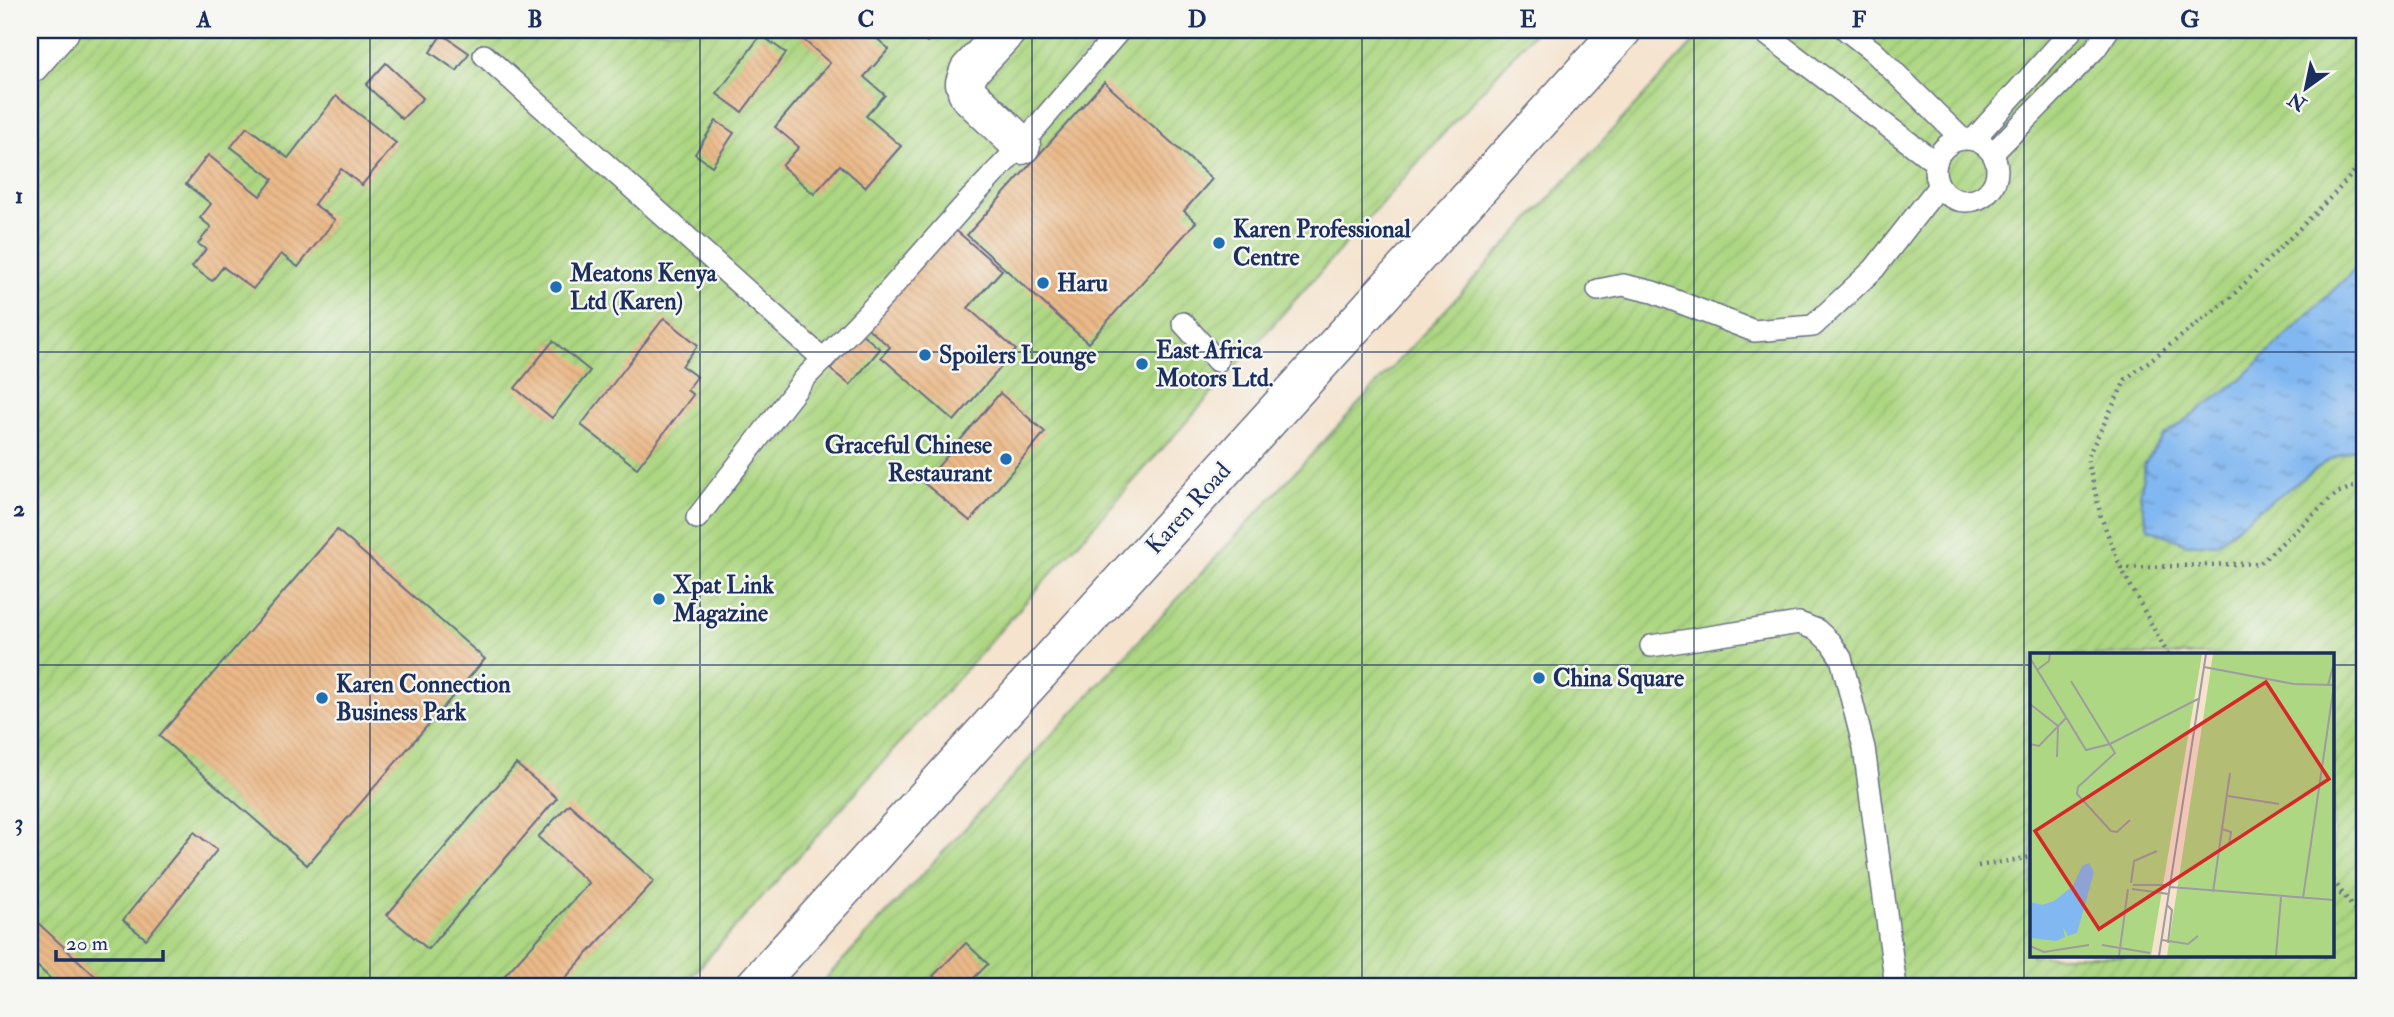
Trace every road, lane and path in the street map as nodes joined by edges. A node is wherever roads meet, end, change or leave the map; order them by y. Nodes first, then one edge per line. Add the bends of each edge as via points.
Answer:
1 (60, 30) edge
2 (1007, 30) edge
3 (1120, 30) edge
4 (1622, 30) edge
5 (1761, 30) edge
6 (1846, 30) edge
7 (2072, 30) edge
8 (2108, 30) edge
9 (484, 55) dead end
10 (30, 64) edge
11 (1968, 138) junction
12 (1021, 145) junction
13 (1993, 153) junction
14 (2364, 161) edge
15 (1936, 163) junction
16 (1939, 186) junction
17 (1598, 290) dead end
18 (1183, 323) dead end
19 (824, 359) junction
20 (1217, 361) dead end
21 (2364, 482) edge
22 (697, 518) dead end
23 (2121, 568) junction
24 (1651, 646) dead end
25 (2167, 653) edge
26 (2030, 857) edge
27 (1978, 866) dead end
28 (2334, 881) edge
29 (2334, 891) edge
30 (2344, 895) junction
31 (2364, 923) edge
32 (754, 987) edge
33 (1896, 987) edge

1 - 10 street
2 - 12 street via 969,71 965,83 968,94
3 - 12 lane
4 - 32 street, Karen Road
5 - 15 lane
6 - 11 lane
7 - 11 lane
8 - 13 lane
9 - 19 lane
11 - 13 lane via 1985,144
11 - 15 lane via 1950,142
12 - 19 lane
13 - 16 lane via 1997,177 1983,197 1959,201
14 - 23 path via 2229,299 2126,379 2087,458 2101,517
15 - 16 lane
16 - 17 lane via 1874,269 1813,326 1754,331 1653,292 1623,285
18 - 20 lane
19 - 22 lane
21 - 23 path via 2337,493 2260,563
23 - 25 path
24 - 33 lane via 1799,623 1817,630 1831,643 1841,658 1864,748
26 - 27 path
28 - 30 path
29 - 30 path
30 - 31 path

